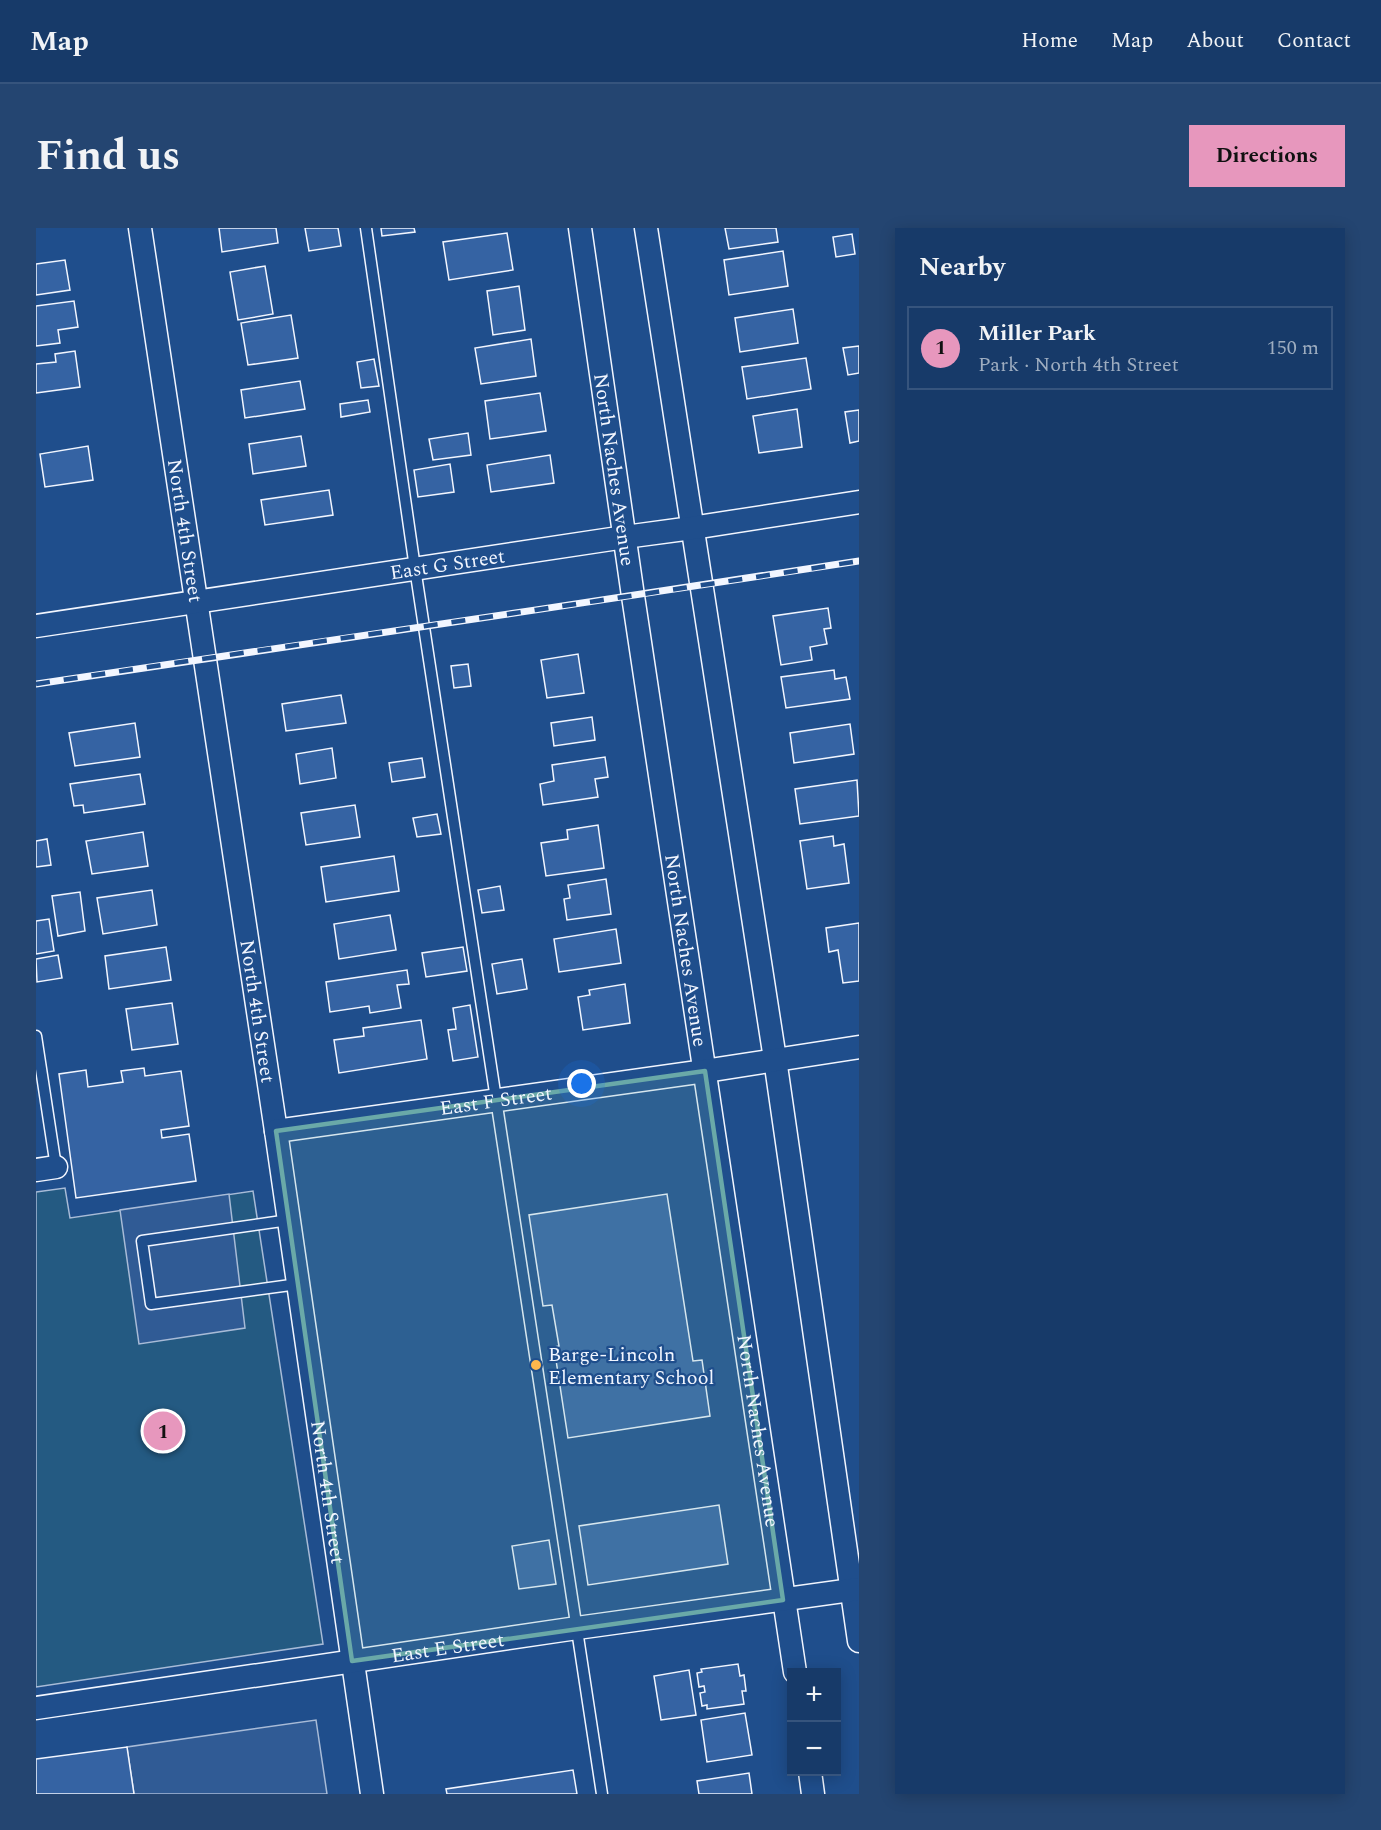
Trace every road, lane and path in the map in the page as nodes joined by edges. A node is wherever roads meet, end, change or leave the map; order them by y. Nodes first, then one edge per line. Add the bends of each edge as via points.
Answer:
1 (140, 228) edge
2 (366, 228) edge
3 (580, 228) edge
4 (646, 228) edge
5 (859, 502) edge
6 (692, 528) junction
7 (625, 537) junction
8 (415, 568) junction
9 (197, 603) junction
10 (36, 626) edge
11 (36, 1036) edge
12 (859, 1047) edge
13 (775, 1059) junction
14 (705, 1071) junction
15 (496, 1101) junction
16 (276, 1131) junction
17 (46, 1168) edge
18 (289, 1220) junction
19 (298, 1284) junction
20 (855, 1590) edge
21 (783, 1600) junction
22 (577, 1628) junction
23 (859, 1641) edge
24 (352, 1661) junction
25 (794, 1668) edge
26 (36, 1708) edge
27 (811, 1776) edge
28 (372, 1794) edge
29 (602, 1794) edge
30 (813, 1794) edge

1 - 9 street, North 4th Street
2 - 8 lane
3 - 7 street, North Naches Avenue
4 - 6 street
5 - 6 street, East G Street
6 - 7 street, East G Street
6 - 13 street
7 - 8 street, East G Street
7 - 14 street, North Naches Avenue
8 - 9 street, East G Street
8 - 15 lane
9 - 10 street, East G Street
9 - 16 street, North 4th Street
11 - 17 lane
12 - 13 street, East F Street
13 - 14 street, East F Street
13 - 20 street
14 - 15 street, East F Street
14 - 21 street, North Naches Avenue
15 - 16 street, East F Street
15 - 22 lane
16 - 18 street, North 4th Street
18 - 19 street, North 4th Street
18 - 19 lane via 142,1241 151,1304
19 - 24 street, North 4th Street
20 - 21 street, East E Street
20 - 23 street
21 - 22 street, East E Street
21 - 25 street, North Naches Avenue
22 - 24 street, East E Street
22 - 29 lane
24 - 26 street, East E Street
24 - 28 street, North 4th Street
27 - 30 street

